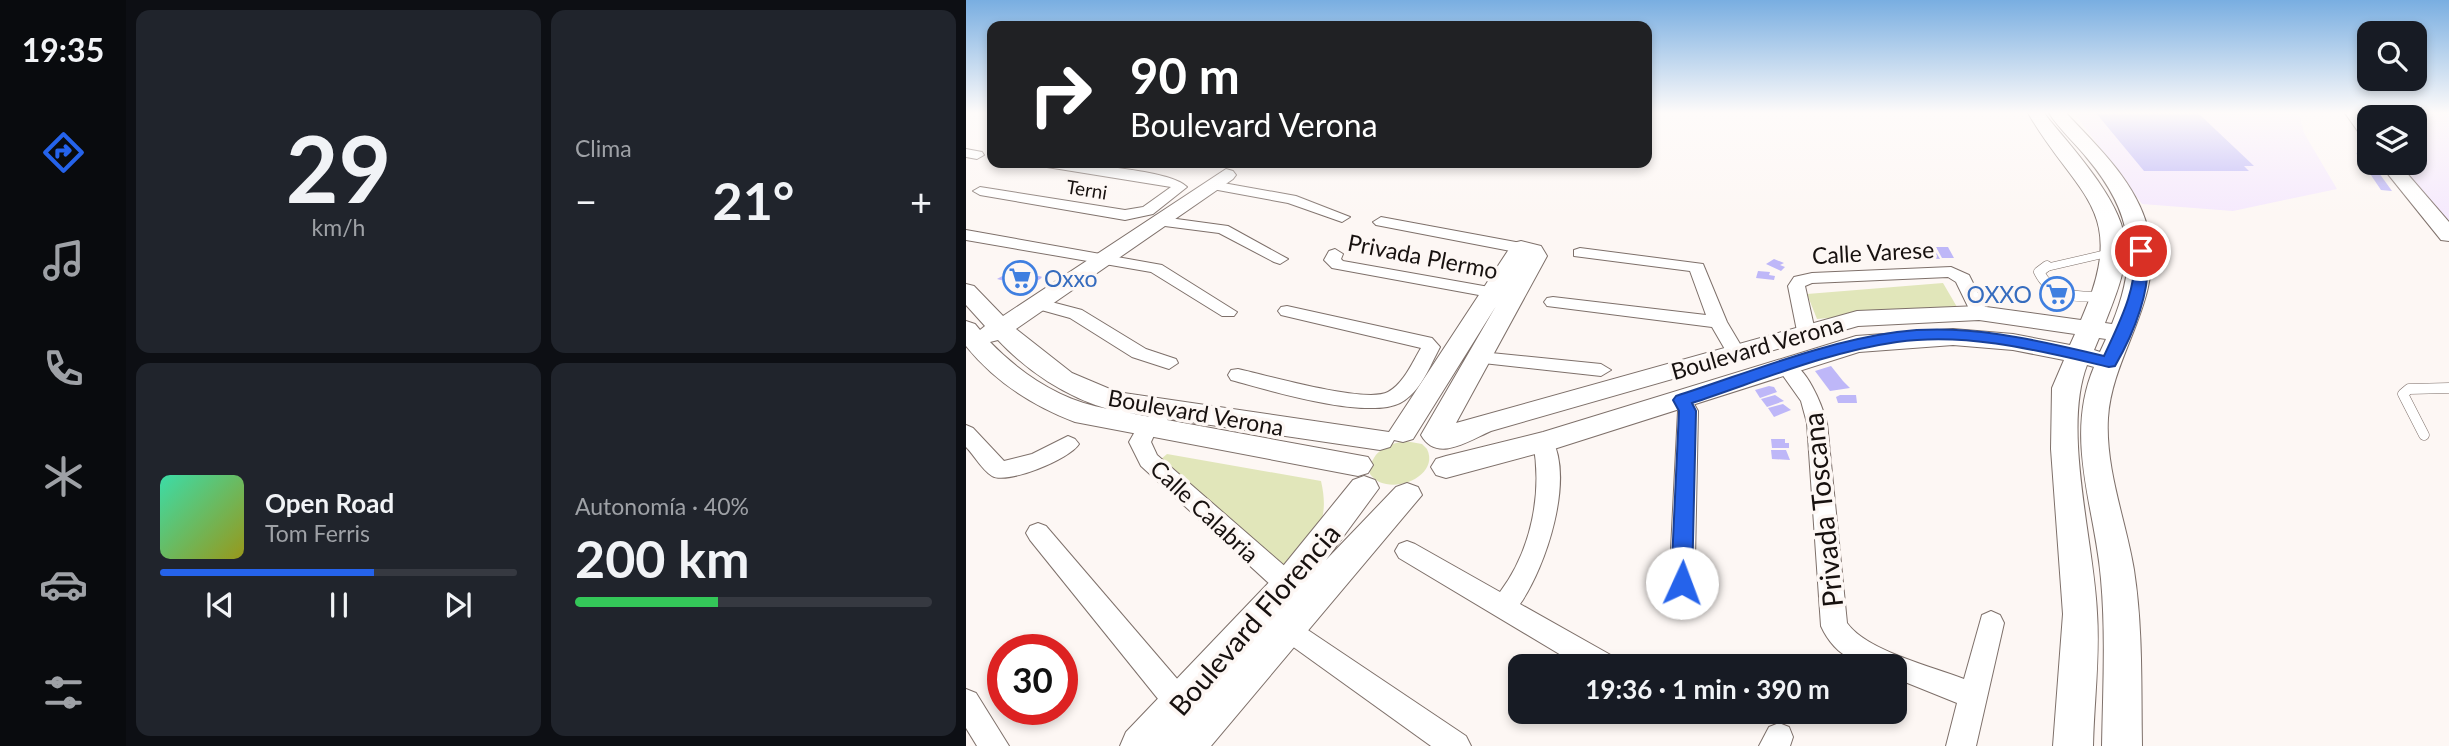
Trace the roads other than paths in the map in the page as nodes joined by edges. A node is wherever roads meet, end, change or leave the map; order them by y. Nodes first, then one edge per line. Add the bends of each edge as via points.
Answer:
1 (2064, 148) edge
2 (2086, 148) edge
3 (1078, 168) edge
4 (2398, 175) edge
5 (1219, 180) joint
6 (980, 191) dead end
7 (1171, 209) junction
8 (1342, 217) dead end
9 (1381, 222) dead end
10 (2449, 235) edge
11 (966, 236) edge
12 (1521, 248) joint
13 (2113, 252) junction
14 (1580, 253) dead end
15 (1335, 254) dead end
16 (1280, 259) dead end
17 (1103, 260) junction
18 (966, 291) edge
19 (1504, 295) junction
20 (2104, 297) junction
21 (1553, 302) dead end
22 (1040, 304) junction
23 (1287, 311) dead end
24 (1228, 312) dead end
25 (1979, 313) junction
26 (1718, 322) junction
27 (1003, 327) junction
28 (1806, 331) junction
29 (969, 339) edge
30 (2099, 344) junction
31 (1737, 354) junction
32 (1481, 358) junction
33 (1169, 363) dead end
34 (1787, 367) junction
35 (1601, 370) dead end
36 (1238, 375) dead end
37 (1438, 381) junction
38 (2449, 388) edge
39 (1682, 400) junction
40 (1157, 418) junction
41 (1506, 418) junction
42 (966, 433) edge
43 (2424, 435) dead end
44 (1391, 436) junction
45 (1544, 443) junction
46 (1068, 444) dead end
47 (1441, 447) junction
48 (1361, 477) junction
49 (1407, 495) junction
50 (1038, 533) dead end
51 (1407, 551) dead end
52 (1299, 593) junction
53 (1503, 608) junction
54 (1681, 608) dead end
55 (1991, 623) dead end
56 (1287, 628) junction
57 (1583, 654) edge
58 (1975, 697) junction
59 (966, 703) edge
60 (1181, 705) junction
61 (1189, 745) edge
62 (994, 746) edge
63 (1140, 746) edge
64 (1456, 746) edge
65 (1961, 746) edge
66 (2073, 746) edge
67 (2122, 746) edge

1 - 13 street via 2098,198 2111,227
2 - 30 street via 2131,209 2143,269
3 - 7 street via 1179,184
4 - 10 street
5 - 7 street
5 - 8 street
6 - 7 street, Terni via 1125,215
7 - 16 street via 1223,229
7 - 17 street
9 - 12 street
11 - 17 street
12 - 19 street via 1536,256
13 - 20 street
13 - 20 lane via 2043,267 2039,272 2045,285 2058,294
14 - 26 street via 1697,267
15 - 19 street, Privada Plermo via 1332,260 1338,265
17 - 22 street
17 - 24 street via 1156,268
18 - 27 street, Boulevard Verona
19 - 32 street
19 - 37 street
20 - 30 street
21 - 26 street
22 - 27 street
22 - 33 street via 1083,317 1139,353
23 - 37 street via 1425,342 1431,347
25 - 28 street, Boulevard Verona via 1886,316
25 - 28 street, Calle Varese via 1963,279 1951,272 1812,278 1796,286
25 - 30 street, Boulevard Verona
26 - 31 street
27 - 29 street
27 - 40 street, Boulevard Verona via 1019,347 1063,379
28 - 31 street, Boulevard Verona
29 - 40 street, Boulevard Verona via 1020,383 1056,404 1106,422
30 - 34 street, Boulevard Verona via 1935,335 1856,344
30 - 66 street via 2065,388 2063,415 2080,614
30 - 67 street via 2101,378 2094,422 2119,577
31 - 41 street, Boulevard Verona
32 - 35 street
32 - 37 street
34 - 39 street, Boulevard Verona
34 - 58 street, Privada Toscana via 1811,400 1817,423 1834,626 1858,650
36 - 37 street via 1380,403
37 - 41 street via 1469,413
37 - 44 street
37 - 47 street
38 - 43 lane via 2409,389 2403,394
39 - 45 street, Boulevard Verona
39 - 54 street via 1688,411
40 - 44 street, Boulevard Verona
40 - 48 street, Boulevard Verona
40 - 52 street, Calle Calabria via 1140,442 1149,460
41 - 47 street, Boulevard Verona
42 - 46 street via 999,470 1038,461
44 - 47 street
44 - 48 street via 1363,456
45 - 47 street, Boulevard Verona
45 - 53 street via 1545,500 1536,550 1527,574
47 - 49 street via 1423,489
48 - 49 street via 1375,495
48 - 52 street, Boulevard Florencia
49 - 52 street, Boulevard Florencia
50 - 60 street
51 - 53 street
52 - 56 street, Boulevard Florencia
52 - 60 street, Boulevard Florencia
53 - 57 street
55 - 58 street
56 - 61 street, Boulevard Florencia
56 - 64 street
58 - 65 street
59 - 62 street
60 - 63 street, Boulevard Florencia

